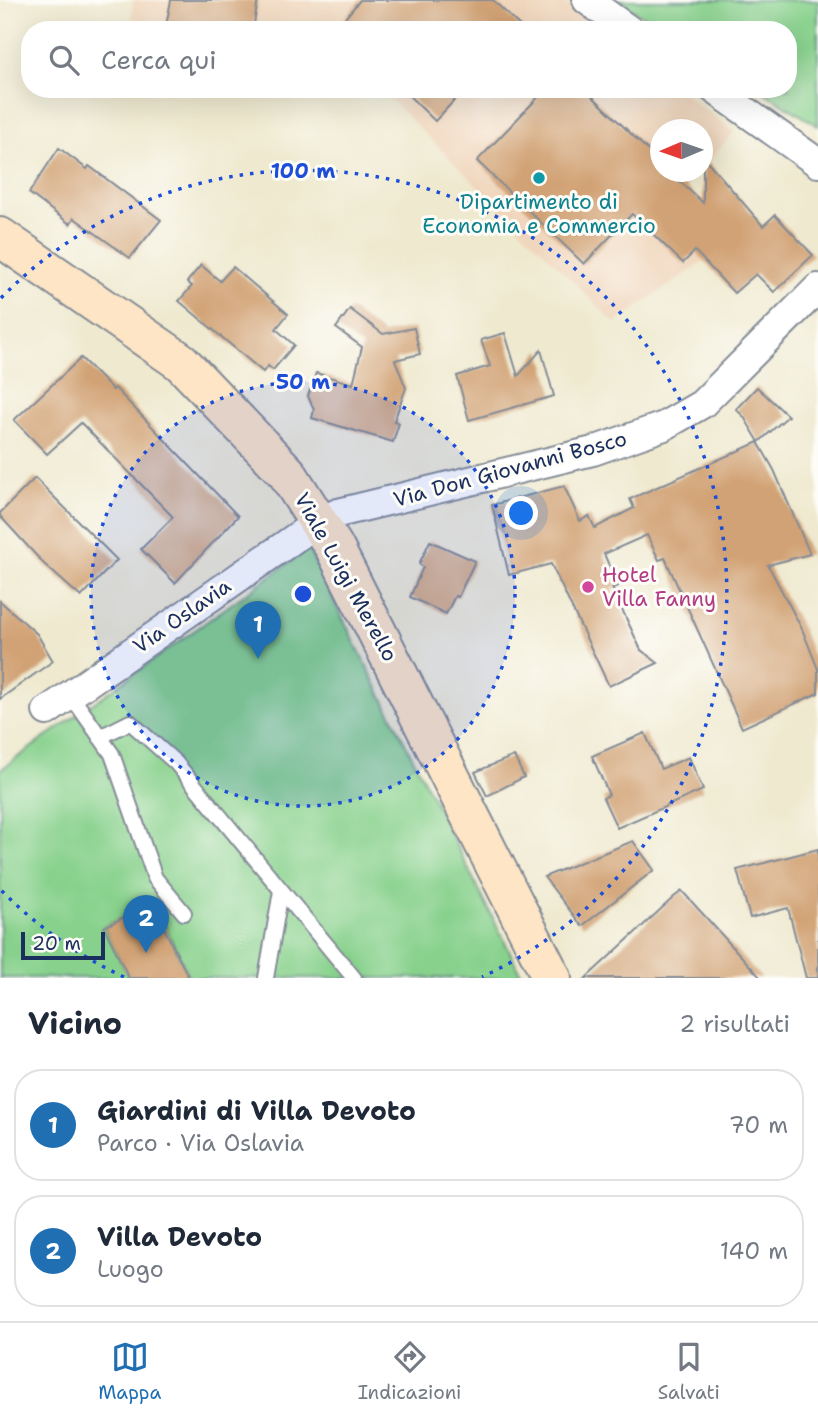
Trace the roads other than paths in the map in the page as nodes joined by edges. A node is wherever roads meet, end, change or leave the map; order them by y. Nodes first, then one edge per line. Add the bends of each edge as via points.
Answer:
1 (587, 0) edge
2 (616, 21) edge
3 (727, 98) edge
4 (818, 163) edge
5 (0, 237) edge
6 (818, 288) edge
7 (318, 522) junction
8 (70, 694) junction
9 (47, 710) dead end
10 (100, 737) junction
11 (281, 891) junction
12 (184, 914) dead end
13 (266, 978) edge
14 (354, 978) edge
15 (552, 978) edge

1 - 2 street
3 - 4 street
5 - 7 street, Viale Luigi Merello via 181,362 287,472
6 - 7 street, Via Don Giovanni Bosco via 702,404 664,426 593,450 338,513
7 - 8 street, Via Oslavia
7 - 15 street, Viale Luigi Merello
8 - 9 street, Via Oslavia
8 - 10 lane
10 - 11 lane via 130,722 177,764
10 - 12 lane via 112,754 155,878
11 - 13 lane
11 - 14 lane

